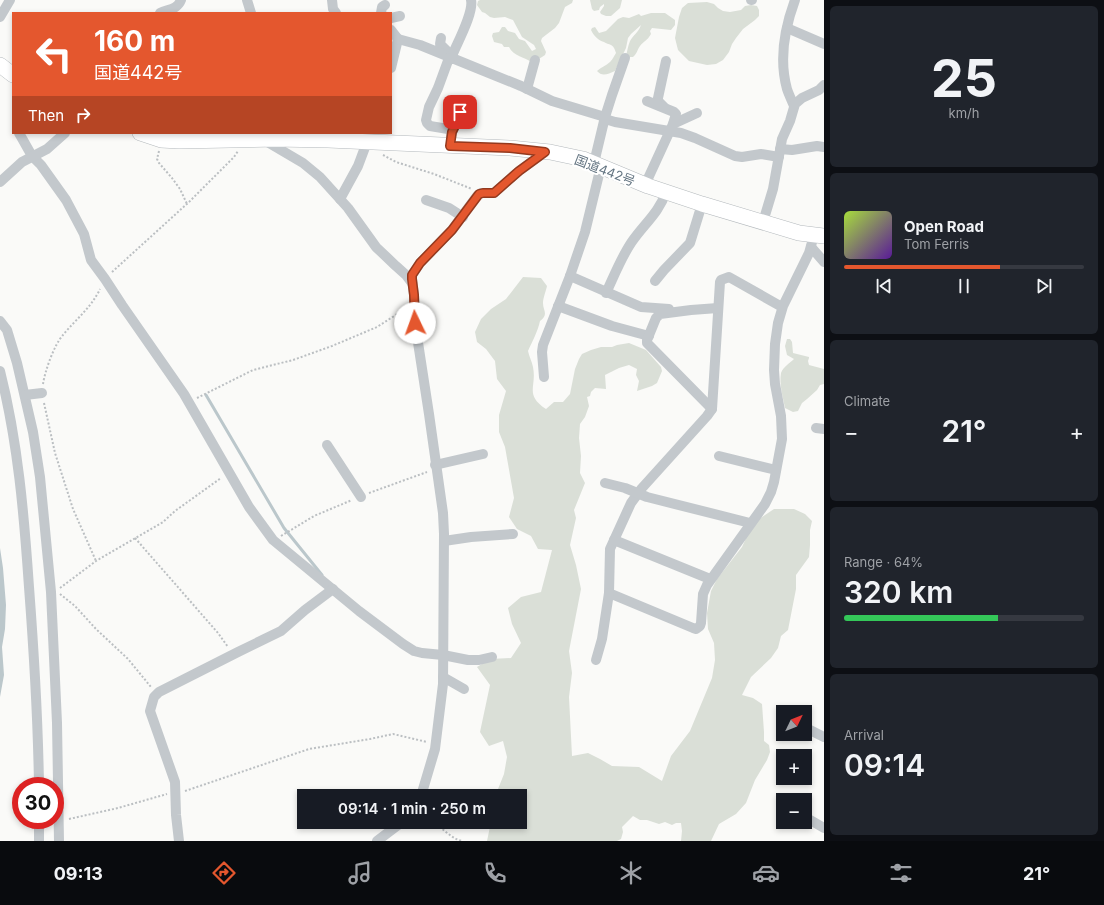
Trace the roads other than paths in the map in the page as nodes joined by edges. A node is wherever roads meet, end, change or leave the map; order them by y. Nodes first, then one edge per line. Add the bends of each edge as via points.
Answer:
1 (10, 0) edge
2 (181, 0) edge
3 (248, 0) edge
4 (326, 0) edge
5 (332, 0) edge
6 (471, 0) edge
7 (795, 0) edge
8 (163, 12) edge
9 (251, 12) edge
10 (327, 12) edge
11 (335, 12) edge
12 (0, 17) edge
13 (787, 28) junction
14 (392, 31) edge
15 (398, 38) junction
16 (441, 38) dead end
17 (824, 44) edge
18 (451, 58) junction
19 (625, 58) dead end
20 (535, 60) dead end
21 (666, 61) dead end
22 (392, 64) edge
23 (527, 89) junction
24 (823, 89) edge
25 (647, 101) dead end
26 (466, 103) dead end
27 (794, 106) junction
28 (665, 108) junction
29 (698, 113) dead end
30 (605, 118) junction
31 (671, 127) junction
32 (20, 134) edge
33 (64, 134) edge
34 (143, 134) edge
35 (242, 136) edge
36 (262, 139) junction
37 (451, 139) junction
38 (371, 141) edge
39 (823, 147) edge
40 (545, 152) junction
41 (780, 153) junction
42 (32, 156) junction
43 (598, 165) junction
44 (0, 182) edge
45 (644, 185) junction
46 (666, 192) junction
47 (340, 199) junction
48 (426, 200) dead end
49 (702, 204) junction
50 (463, 217) junction
51 (763, 222) junction
52 (816, 239) edge
53 (824, 262) edge
54 (570, 276) junction
55 (655, 281) dead end
56 (412, 283) junction
57 (606, 292) junction
58 (558, 306) junction
59 (782, 307) junction
60 (718, 308) junction
61 (676, 312) junction
62 (0, 321) edge
63 (649, 336) junction
64 (0, 371) edge
65 (544, 377) dead end
66 (42, 392) road end
67 (25, 395) junction
68 (712, 409) junction
69 (327, 445) dead end
70 (483, 454) dead end
71 (719, 456) dead end
72 (436, 465) junction
73 (776, 470) junction
74 (605, 483) dead end
75 (638, 493) junction
76 (361, 497) dead end
77 (750, 524) junction
78 (513, 534) dead end
79 (614, 540) junction
80 (444, 541) junction
81 (710, 579) junction
82 (333, 588) junction
83 (609, 593) junction
84 (443, 655) junction
85 (492, 657) dead end
86 (596, 660) dead end
87 (443, 677) junction
88 (464, 689) dead end
89 (812, 731) edge
90 (824, 737) edge
91 (39, 777) edge
92 (423, 789) edge
93 (812, 821) edge
94 (824, 828) edge
95 (39, 829) edge
96 (393, 829) edge
97 (39, 841) edge
98 (59, 841) edge
99 (178, 841) edge
100 (377, 841) edge

1 - 12 street
2 - 8 street via 174,8
3 - 9 street
4 - 10 street
5 - 11 street
6 - 18 street via 469,15
7 - 13 street
13 - 17 street
13 - 27 street via 784,74
14 - 15 street
15 - 18 street
15 - 22 street
16 - 18 street via 440,44
18 - 23 street
18 - 37 street via 427,111 426,120 430,126 448,129
19 - 30 street
20 - 23 street
21 - 28 street via 658,98
23 - 30 street via 558,104
24 - 27 street via 802,98
25 - 28 street
26 - 37 street via 460,112
27 - 41 street via 782,139
28 - 31 street via 676,114
29 - 31 street
30 - 31 street
30 - 43 street
31 - 41 street via 735,156
31 - 45 street
32 - 42 street
33 - 42 street
34 - 35 highway, 国道442号 via 161,140 179,141
35 - 36 highway, 国道442号
36 - 38 highway, 国道442号
36 - 47 street via 310,169
37 - 38 highway, 国道442号
37 - 40 highway, 国道442号
38 - 47 street
39 - 41 street
40 - 43 highway, 国道442号 via 574,157
40 - 50 street via 494,193 479,194
41 - 51 street
42 - 44 street
42 - 82 street via 66,200 84,234 91,260 176,381 248,507 273,540
43 - 45 highway, 国道442号
43 - 54 street via 585,232
45 - 46 highway, 国道442号
46 - 49 highway, 国道442号
46 - 57 street via 661,206 627,249
47 - 56 street via 376,247 406,274
48 - 50 street via 449,208
49 - 51 highway, 国道442号
49 - 55 street via 690,243
50 - 56 street via 420,263 412,275
51 - 52 highway, 国道442号
52 - 53 street
52 - 59 street
54 - 57 street
54 - 58 street
56 - 72 street via 415,323
57 - 61 street via 641,307 672,309
58 - 63 street via 612,326
58 - 65 street via 543,345
59 - 60 street via 729,277 720,282
59 - 73 street via 774,362 782,433 782,446
60 - 61 street
60 - 68 street
61 - 63 street via 658,316
62 - 67 street via 8,332
63 - 68 street via 647,343
64 - 91 street via 17,459 26,537
66 - 67 street
67 - 98 street via 40,477 54,592
68 - 75 street
69 - 76 street
70 - 72 street
71 - 73 street
72 - 80 street
73 - 77 street via 769,497
74 - 75 street
75 - 77 street
75 - 79 street
77 - 81 street
78 - 80 street
79 - 81 street
79 - 83 street via 610,549
80 - 84 street
81 - 83 street via 703,594 701,623 696,629
82 - 84 street via 375,624 409,648 422,653
82 - 99 street via 281,631 156,694 151,713 174,778
83 - 86 street
84 - 85 street via 474,661
84 - 87 street
87 - 88 street
87 - 92 street via 436,745
89 - 90 street
93 - 94 street
95 - 97 street
96 - 100 street

